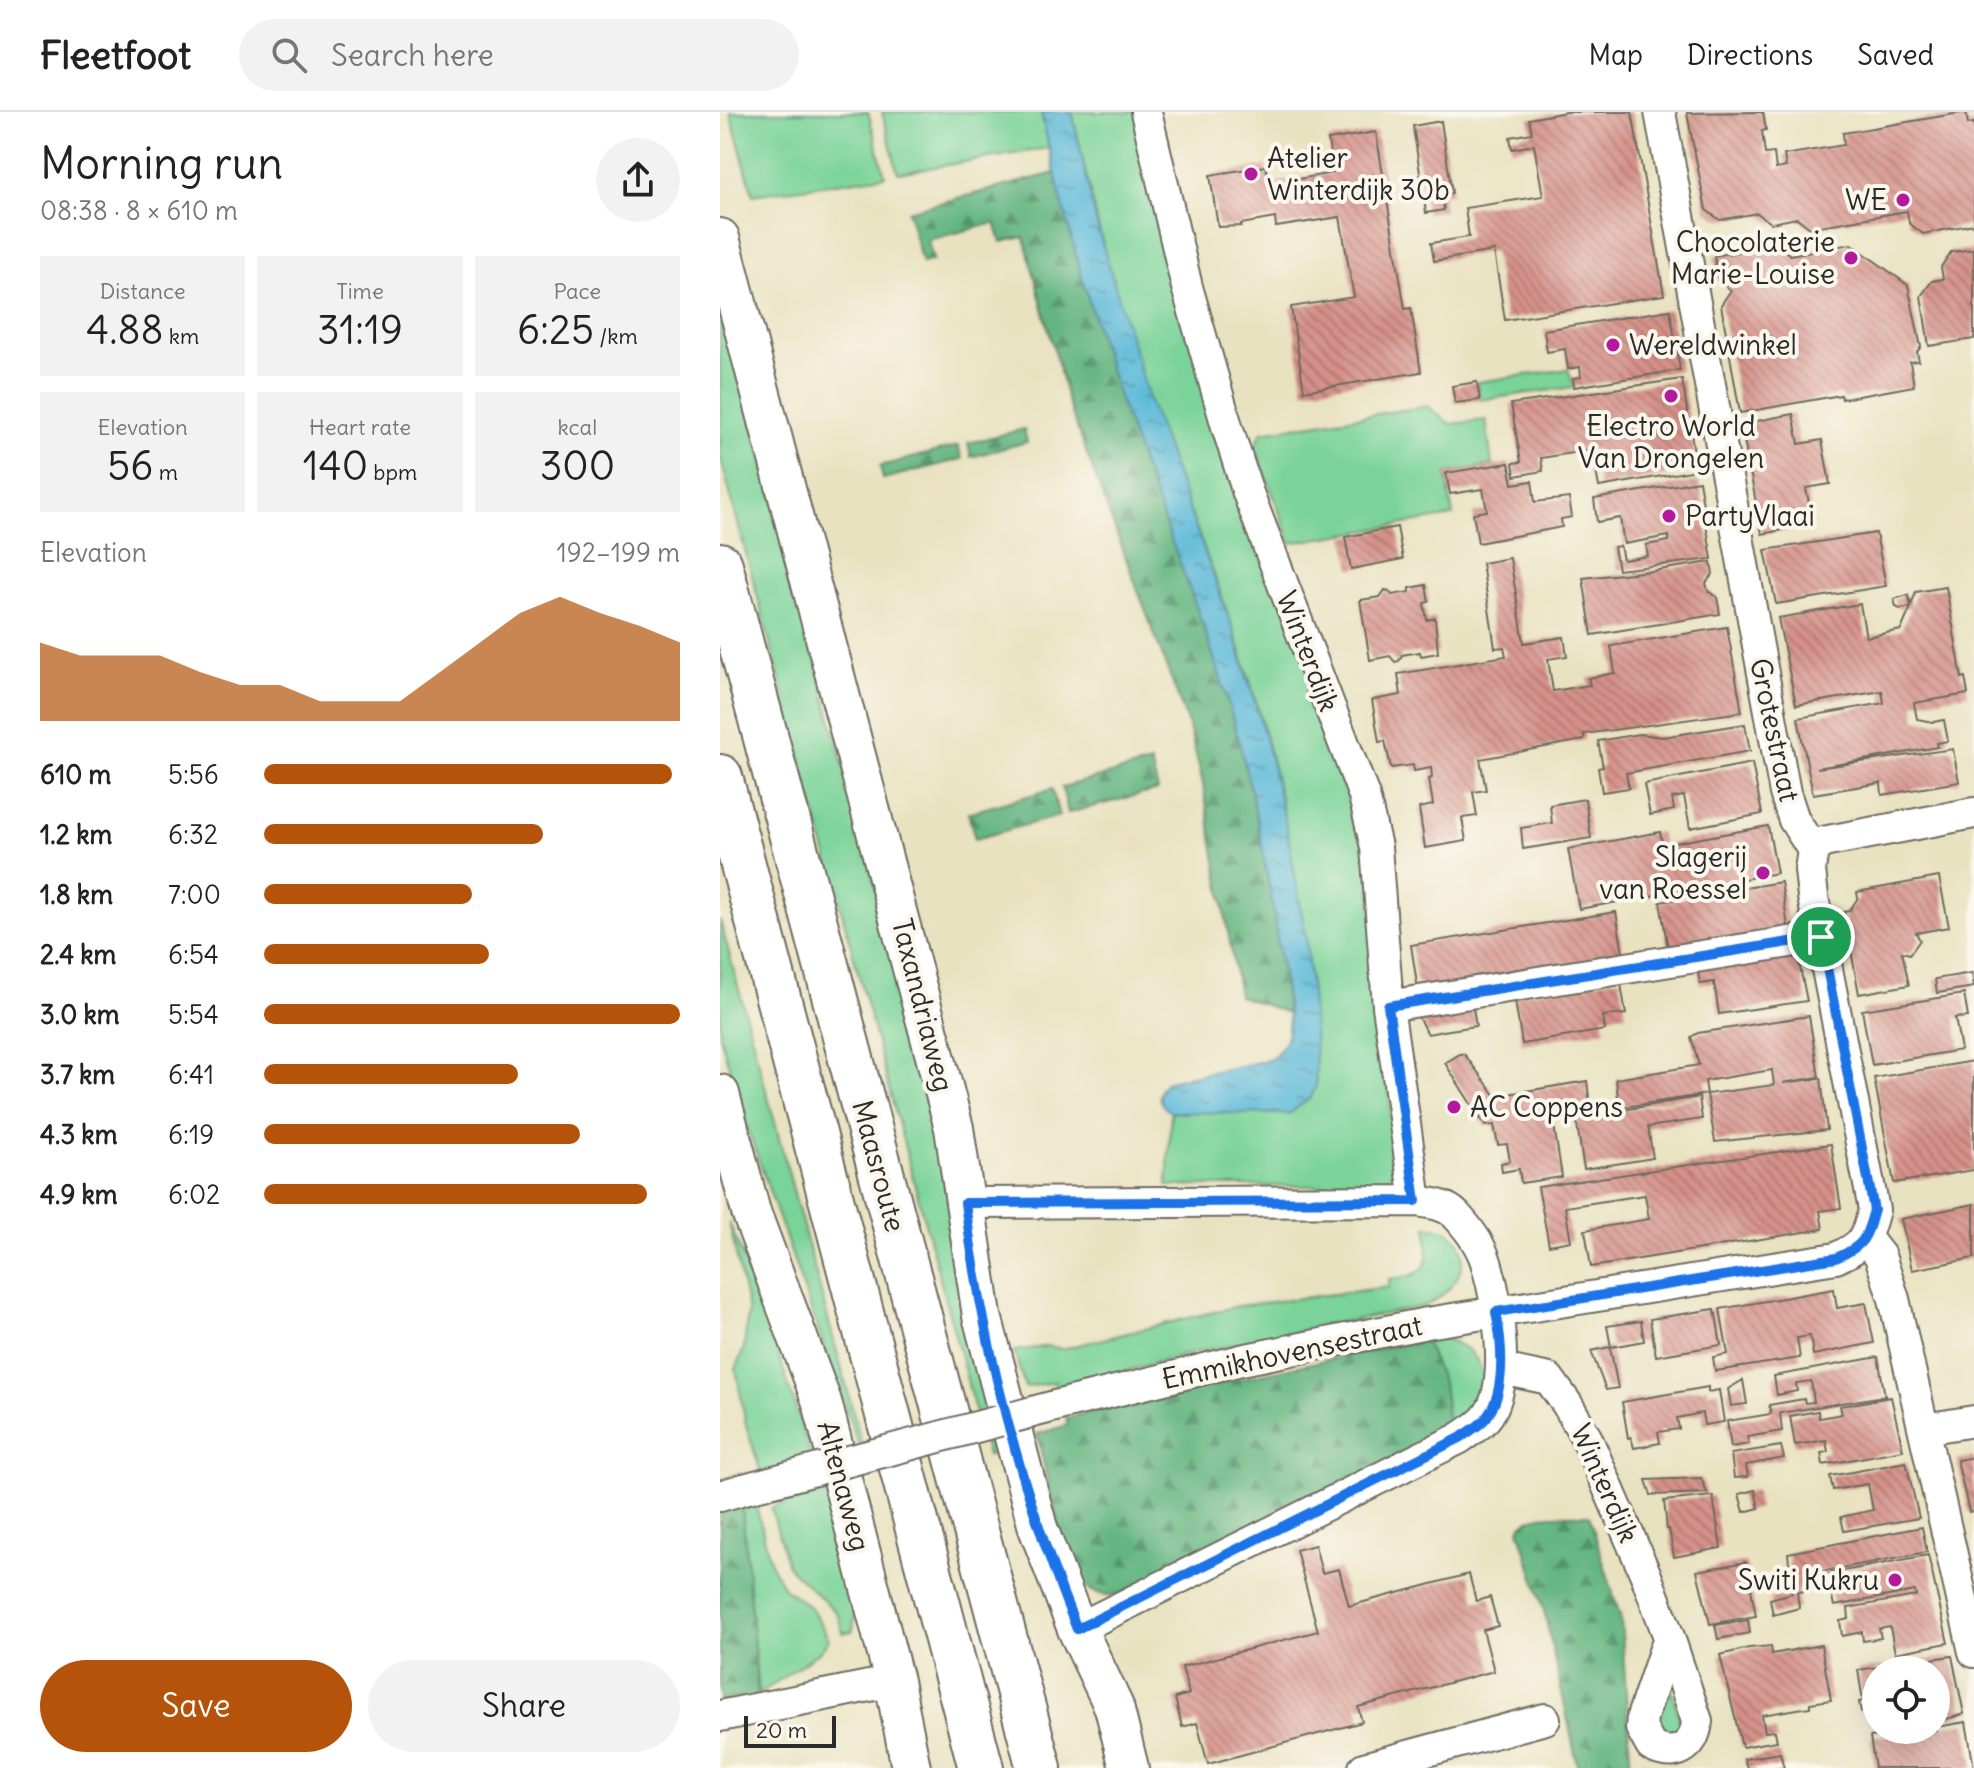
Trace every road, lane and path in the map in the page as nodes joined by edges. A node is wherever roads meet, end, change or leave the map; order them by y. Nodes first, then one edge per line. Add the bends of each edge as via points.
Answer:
1 (1146, 112) edge
2 (1660, 112) edge
3 (720, 238) edge
4 (720, 565) edge
5 (720, 777) edge
6 (1974, 813) edge
7 (1813, 850) junction
8 (1821, 937) junction
9 (1388, 1006) junction
10 (720, 1094) edge
11 (720, 1160) edge
12 (1416, 1201) junction
13 (965, 1203) junction
14 (751, 1212) junction
15 (1866, 1238) junction
16 (1496, 1312) junction
17 (1502, 1369) junction
18 (1974, 1421) edge
19 (1924, 1429) junction
20 (732, 1493) edge
21 (1077, 1629) junction
22 (1669, 1637) dead end
23 (1974, 1652) edge
24 (894, 1681) junction
25 (720, 1716) edge
26 (1545, 1719) dead end
27 (911, 1768) edge
28 (981, 1768) edge
29 (1039, 1768) edge
30 (1129, 1768) edge
31 (1364, 1768) edge

1 - 9 street, Winterdijk via 1187,287 1236,456 1364,796 1376,847
2 - 7 street, Grotestraat via 1692,244 1785,793
3 - 13 main road, Taxandriaweg via 925,1012 954,1128
4 - 29 highway, Maasroute
5 - 28 highway, Maasroute
6 - 7 street via 1823,842
7 - 8 street via 1810,870
8 - 9 street
8 - 15 street via 1874,1210
9 - 12 street, Winterdijk
10 - 14 main road, Altenaweg
11 - 14 main road, Altenaweg
12 - 13 street
12 - 16 street via 1436,1203 1454,1213 1473,1237 1485,1260
13 - 21 main road, Taxandriaweg via 991,1355 1038,1528
14 - 24 main road, Altenaweg via 822,1402
15 - 16 street, Emmikhovensestraat via 1857,1249 1836,1258
15 - 19 street via 1880,1256 1894,1299
16 - 17 street
16 - 20 street, Emmikhovensestraat, bridge via 1241,1360
17 - 21 street via 1487,1418 1460,1438
17 - 22 street, Winterdijk via 1549,1379 1567,1404 1587,1439
18 - 19 street
19 - 23 street
21 - 30 main road, Taxandriaweg via 1114,1707
24 - 25 street
24 - 27 main road, Altenaweg
26 - 31 street

